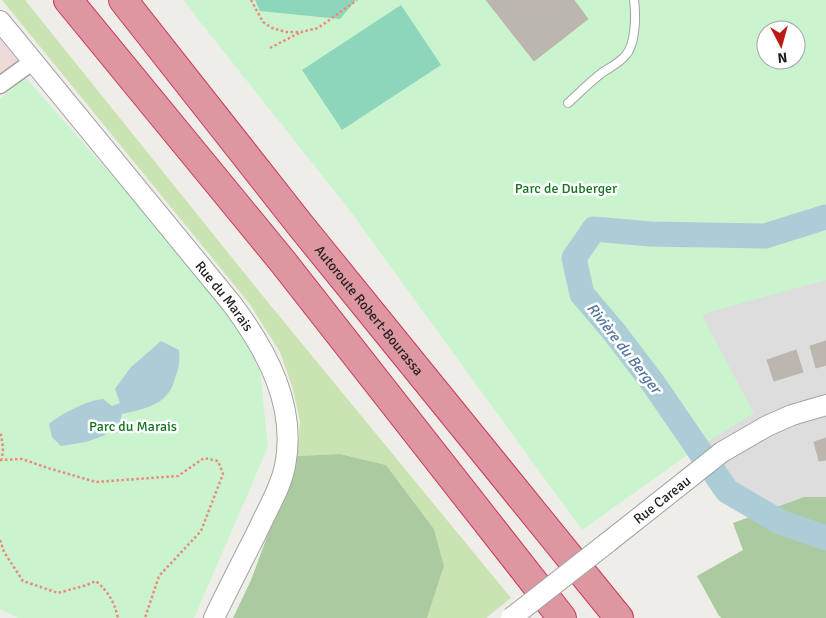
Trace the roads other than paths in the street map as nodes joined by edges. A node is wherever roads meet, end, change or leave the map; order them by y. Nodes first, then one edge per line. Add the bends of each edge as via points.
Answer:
1 (68, 0) edge
2 (123, 0) edge
3 (634, 0) edge
4 (0, 22) edge
5 (32, 62) junction
6 (0, 85) edge
7 (568, 103) dead end
8 (826, 405) edge
9 (214, 618) edge
10 (510, 618) edge
11 (562, 618) edge
12 (618, 618) edge

1 - 11 highway via 283,262
2 - 12 highway, Autoroute Robert-Bourassa
3 - 7 lane via 632,45 626,55
4 - 5 street, Rue du Marais
5 - 6 street
5 - 9 street, Rue du Marais via 232,304 248,326 277,381 286,413 288,442 285,466 277,491
8 - 10 street, Rue Careau, bridge via 767,426 722,452

